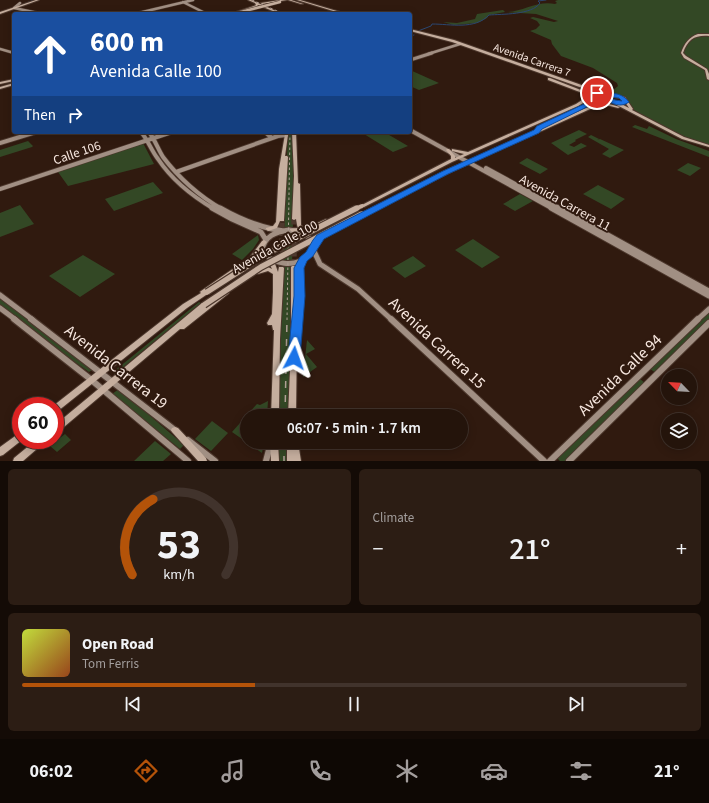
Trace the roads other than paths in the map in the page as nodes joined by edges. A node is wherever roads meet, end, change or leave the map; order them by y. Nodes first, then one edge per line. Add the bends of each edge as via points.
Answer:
1 (28, 0) edge
2 (38, 0) edge
3 (176, 0) edge
4 (193, 0) edge
5 (249, 0) edge
6 (298, 0) edge
7 (285, 1) edge
8 (181, 2) edge
9 (256, 2) edge
10 (262, 3) junction
11 (20, 4) junction
12 (15, 8) junction
13 (271, 8) junction
14 (0, 12) edge
15 (34, 12) edge
16 (140, 12) edge
17 (199, 12) edge
18 (203, 12) edge
19 (239, 12) edge
20 (240, 12) edge
21 (244, 12) edge
22 (244, 12) edge
23 (278, 12) edge
24 (283, 12) edge
25 (330, 12) edge
26 (339, 12) edge
27 (412, 33) edge
28 (709, 35) edge
29 (457, 44) junction
30 (0, 48) edge
31 (12, 51) edge
32 (412, 58) edge
33 (709, 79) edge
34 (12, 80) edge
35 (0, 83) edge
36 (12, 85) edge
37 (0, 88) edge
38 (585, 92) junction
39 (626, 101) junction
40 (614, 102) junction
41 (582, 107) junction
42 (621, 108) junction
43 (633, 111) junction
44 (539, 122) junction
45 (548, 124) junction
46 (412, 129) edge
47 (29, 134) edge
48 (143, 134) edge
49 (151, 134) edge
50 (162, 134) edge
51 (164, 134) edge
52 (268, 134) edge
53 (271, 134) edge
54 (282, 134) edge
55 (285, 134) edge
56 (285, 134) edge
57 (294, 134) edge
58 (153, 137) junction
59 (273, 137) junction
60 (147, 139) junction
61 (0, 143) edge
62 (709, 148) edge
63 (450, 150) junction
64 (470, 153) junction
65 (462, 156) junction
66 (453, 160) junction
67 (471, 161) junction
68 (176, 171) junction
69 (170, 173) junction
70 (0, 189) edge
71 (400, 196) junction
72 (343, 213) dead end
73 (296, 219) junction
74 (282, 220) tunnel mouth
75 (320, 224) junction
76 (268, 230) junction
77 (292, 230) joint
78 (284, 231) junction
79 (302, 231) junction
80 (265, 241) junction
81 (313, 248) junction
82 (303, 259) junction
83 (272, 262) junction
84 (294, 267) tunnel mouth
85 (281, 268) tunnel mouth
86 (258, 272) junction
87 (276, 273) junction
88 (709, 291) edge
89 (0, 295) edge
90 (709, 296) edge
91 (184, 306) junction
92 (0, 308) edge
93 (709, 309) edge
94 (274, 316) junction
95 (270, 322) dead end
96 (709, 323) edge
97 (277, 339) junction
98 (294, 346) junction
99 (149, 351) junction
100 (101, 372) junction
101 (91, 380) junction
102 (113, 382) junction
103 (104, 390) junction
104 (64, 402) edge
105 (275, 409) edge
106 (292, 409) edge
107 (64, 423) edge
108 (175, 430) junction
109 (12, 443) edge
110 (31, 449) edge
111 (269, 449) edge
112 (274, 449) edge
113 (292, 449) edge
114 (294, 449) edge
115 (0, 452) edge
116 (17, 461) edge
117 (188, 461) edge
118 (203, 461) edge
119 (215, 461) edge
120 (266, 461) edge
121 (275, 461) edge
122 (291, 461) edge
123 (297, 461) edge
124 (544, 461) edge
125 (550, 461) edge
126 (569, 461) edge

1 - 11 main road
2 - 12 main road
3 - 8 main road
4 - 8 main road
5 - 9 main road
6 - 26 main road
7 - 10 main road
7 - 13 main road via 273,4
7 - 20 main road, bridge
7 - 21 main road, bridge
7 - 25 main road
8 - 16 main road
8 - 17 main road
8 - 18 main road
9 - 10 main road
9 - 13 main road
9 - 19 main road via 255,7
10 - 13 main road
11 - 12 main road
11 - 14 main road
12 - 14 main road
12 - 15 main road
13 - 22 main road
13 - 23 main road
13 - 24 main road
27 - 29 main road, Avenida Carrera 7
28 - 33 main road via 701,34 689,39 682,51 683,55 706,70
29 - 32 main road
29 - 38 main road, Avenida Carrera 7
29 - 40 main road, Avenida Carrera 7 via 589,89
30 - 31 main road
34 - 35 main road
36 - 37 main road
38 - 42 main road, Avenida Carrera 7
38 - 44 main road, Avenida Calle 100 via 590,96 588,98
39 - 40 main road
39 - 41 main road, Avenida Calle 100, bridge via 619,96 607,95
39 - 43 main road
40 - 43 main road, Avenida Carrera 7
41 - 44 main road, Avenida Calle 100
41 - 45 main road, Avenida Calle 100
42 - 45 main road, Avenida Calle 100 via 601,103
42 - 62 main road, Avenida Carrera 7 via 680,139
43 - 62 main road, Avenida Carrera 7 via 683,138
44 - 45 main road
44 - 64 main road, Avenida Calle 100
45 - 67 main road, Avenida Calle 100 via 537,132
46 - 63 main road, Avenida Carrera 11
47 - 61 main road
48 - 60 main road
49 - 58 main road
50 - 58 main road, Calle 106
51 - 58 main road, Calle 106
52 - 59 main road
53 - 59 main road
54 - 59 main road
55 - 74 main road
56 - 76 main road via 278,222
57 - 73 main road via 299,194
58 - 60 main road, Calle 106
58 - 68 main road via 164,158
59 - 68 main road
60 - 69 main road via 158,160
60 - 70 main road, Calle 106
63 - 64 main road
63 - 65 main road, Avenida Carrera 11
63 - 66 main road
64 - 65 main road, Avenida Calle 100
65 - 66 main road, Avenida Calle 100
65 - 67 main road, Avenida Carrera 11
66 - 91 main road, Avenida Calle 100, bridge via 266,254
67 - 71 main road, Avenida Calle 100
67 - 88 main road, Avenida Carrera 11
67 - 90 main road, Avenida Carrera 11
68 - 69 main road
68 - 76 main road via 215,205
69 - 80 main road via 207,207 261,232
71 - 81 main road via 324,235
71 - 99 main road, Avenida Calle 100, bridge via 272,259 204,305
72 - 75 main road
73 - 75 main road via 308,225
73 - 79 main road
75 - 79 main road
76 - 78 main road
77 - 78 main road
77 - 79 main road
78 - 80 main road via 273,234
79 - 81 main road via 310,238
80 - 83 main road via 263,254
80 - 91 main road via 252,258
81 - 82 main road
81 - 124 main road, Avenida Carrera 15 via 315,258 320,264 358,289
82 - 83 main road via 291,263
82 - 98 main road via 298,271 300,296
83 - 86 main road
83 - 87 main road
84 - 98 main road
85 - 97 main road
86 - 87 main road via 268,269
86 - 99 main road
87 - 94 main road
89 - 100 main road, Avenida Carrera 19
91 - 100 main road, Avenida Calle 100
92 - 101 main road, Avenida Carrera 19
93 - 125 main road, Avenida Calle 94
94 - 95 main road
94 - 97 main road
96 - 126 main road, Avenida Calle 94
97 - 105 main road
98 - 106 main road
99 - 102 main road, Avenida Calle 100
100 - 101 main road, Avenida Calle 100
100 - 102 main road, Avenida Carrera 19
101 - 103 main road, Avenida Carrera 19
101 - 104 main road, Avenida Calle 100
102 - 103 main road, Avenida Calle 100
102 - 108 main road, Avenida Carrera 19
103 - 107 main road, Avenida Calle 100
103 - 117 main road, Avenida Carrera 19
108 - 118 main road
108 - 119 main road, Avenida Carrera 19
109 - 115 main road
110 - 116 main road
111 - 120 main road
112 - 121 main road
113 - 122 main road
114 - 123 main road

